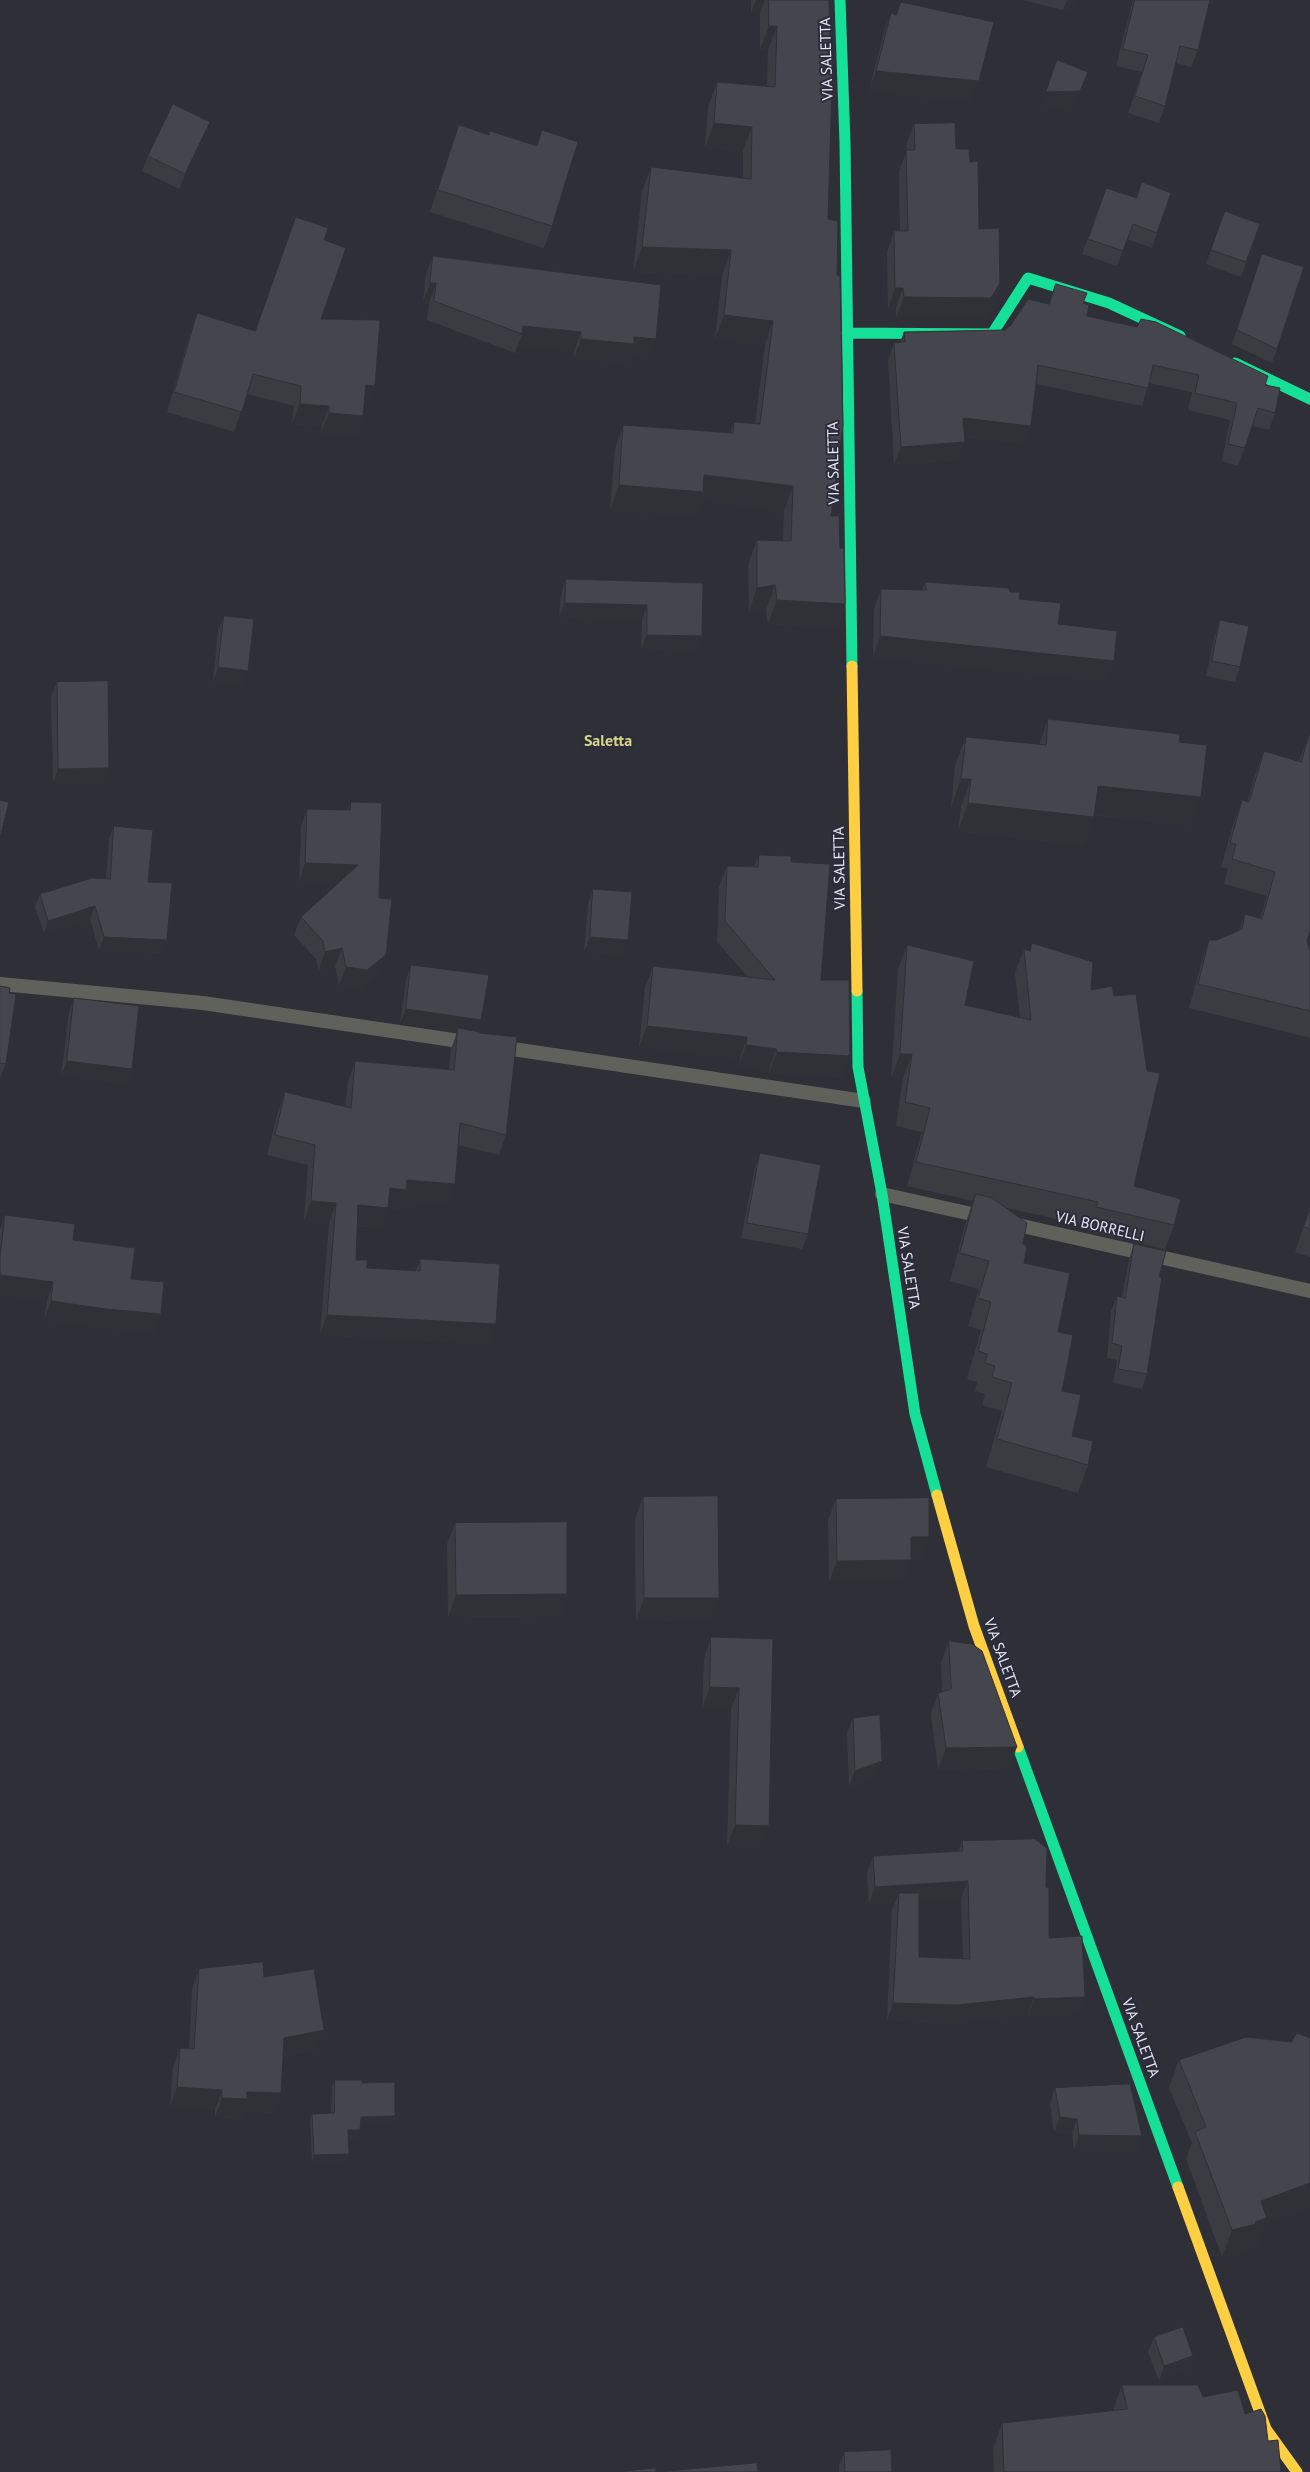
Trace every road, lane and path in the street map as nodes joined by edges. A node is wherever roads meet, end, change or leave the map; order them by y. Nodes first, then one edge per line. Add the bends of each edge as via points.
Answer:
1 (840, 0) edge
2 (847, 333) junction
3 (1194, 343) edge
4 (1220, 356) edge
5 (1310, 399) edge
6 (0, 984) edge
7 (864, 1100) junction
8 (882, 1194) junction
9 (1310, 1291) edge
10 (1297, 2472) edge

1 - 2 street, VIA SALETTA
2 - 3 street via 992,334 1028,278 1109,303
2 - 7 street, VIA SALETTA via 858,1066
4 - 5 street
6 - 7 lane via 204,1003
7 - 8 street, VIA SALETTA
8 - 9 lane, VIA BORRELLI
8 - 10 street, VIA SALETTA via 915,1414 974,1626 1266,2429

